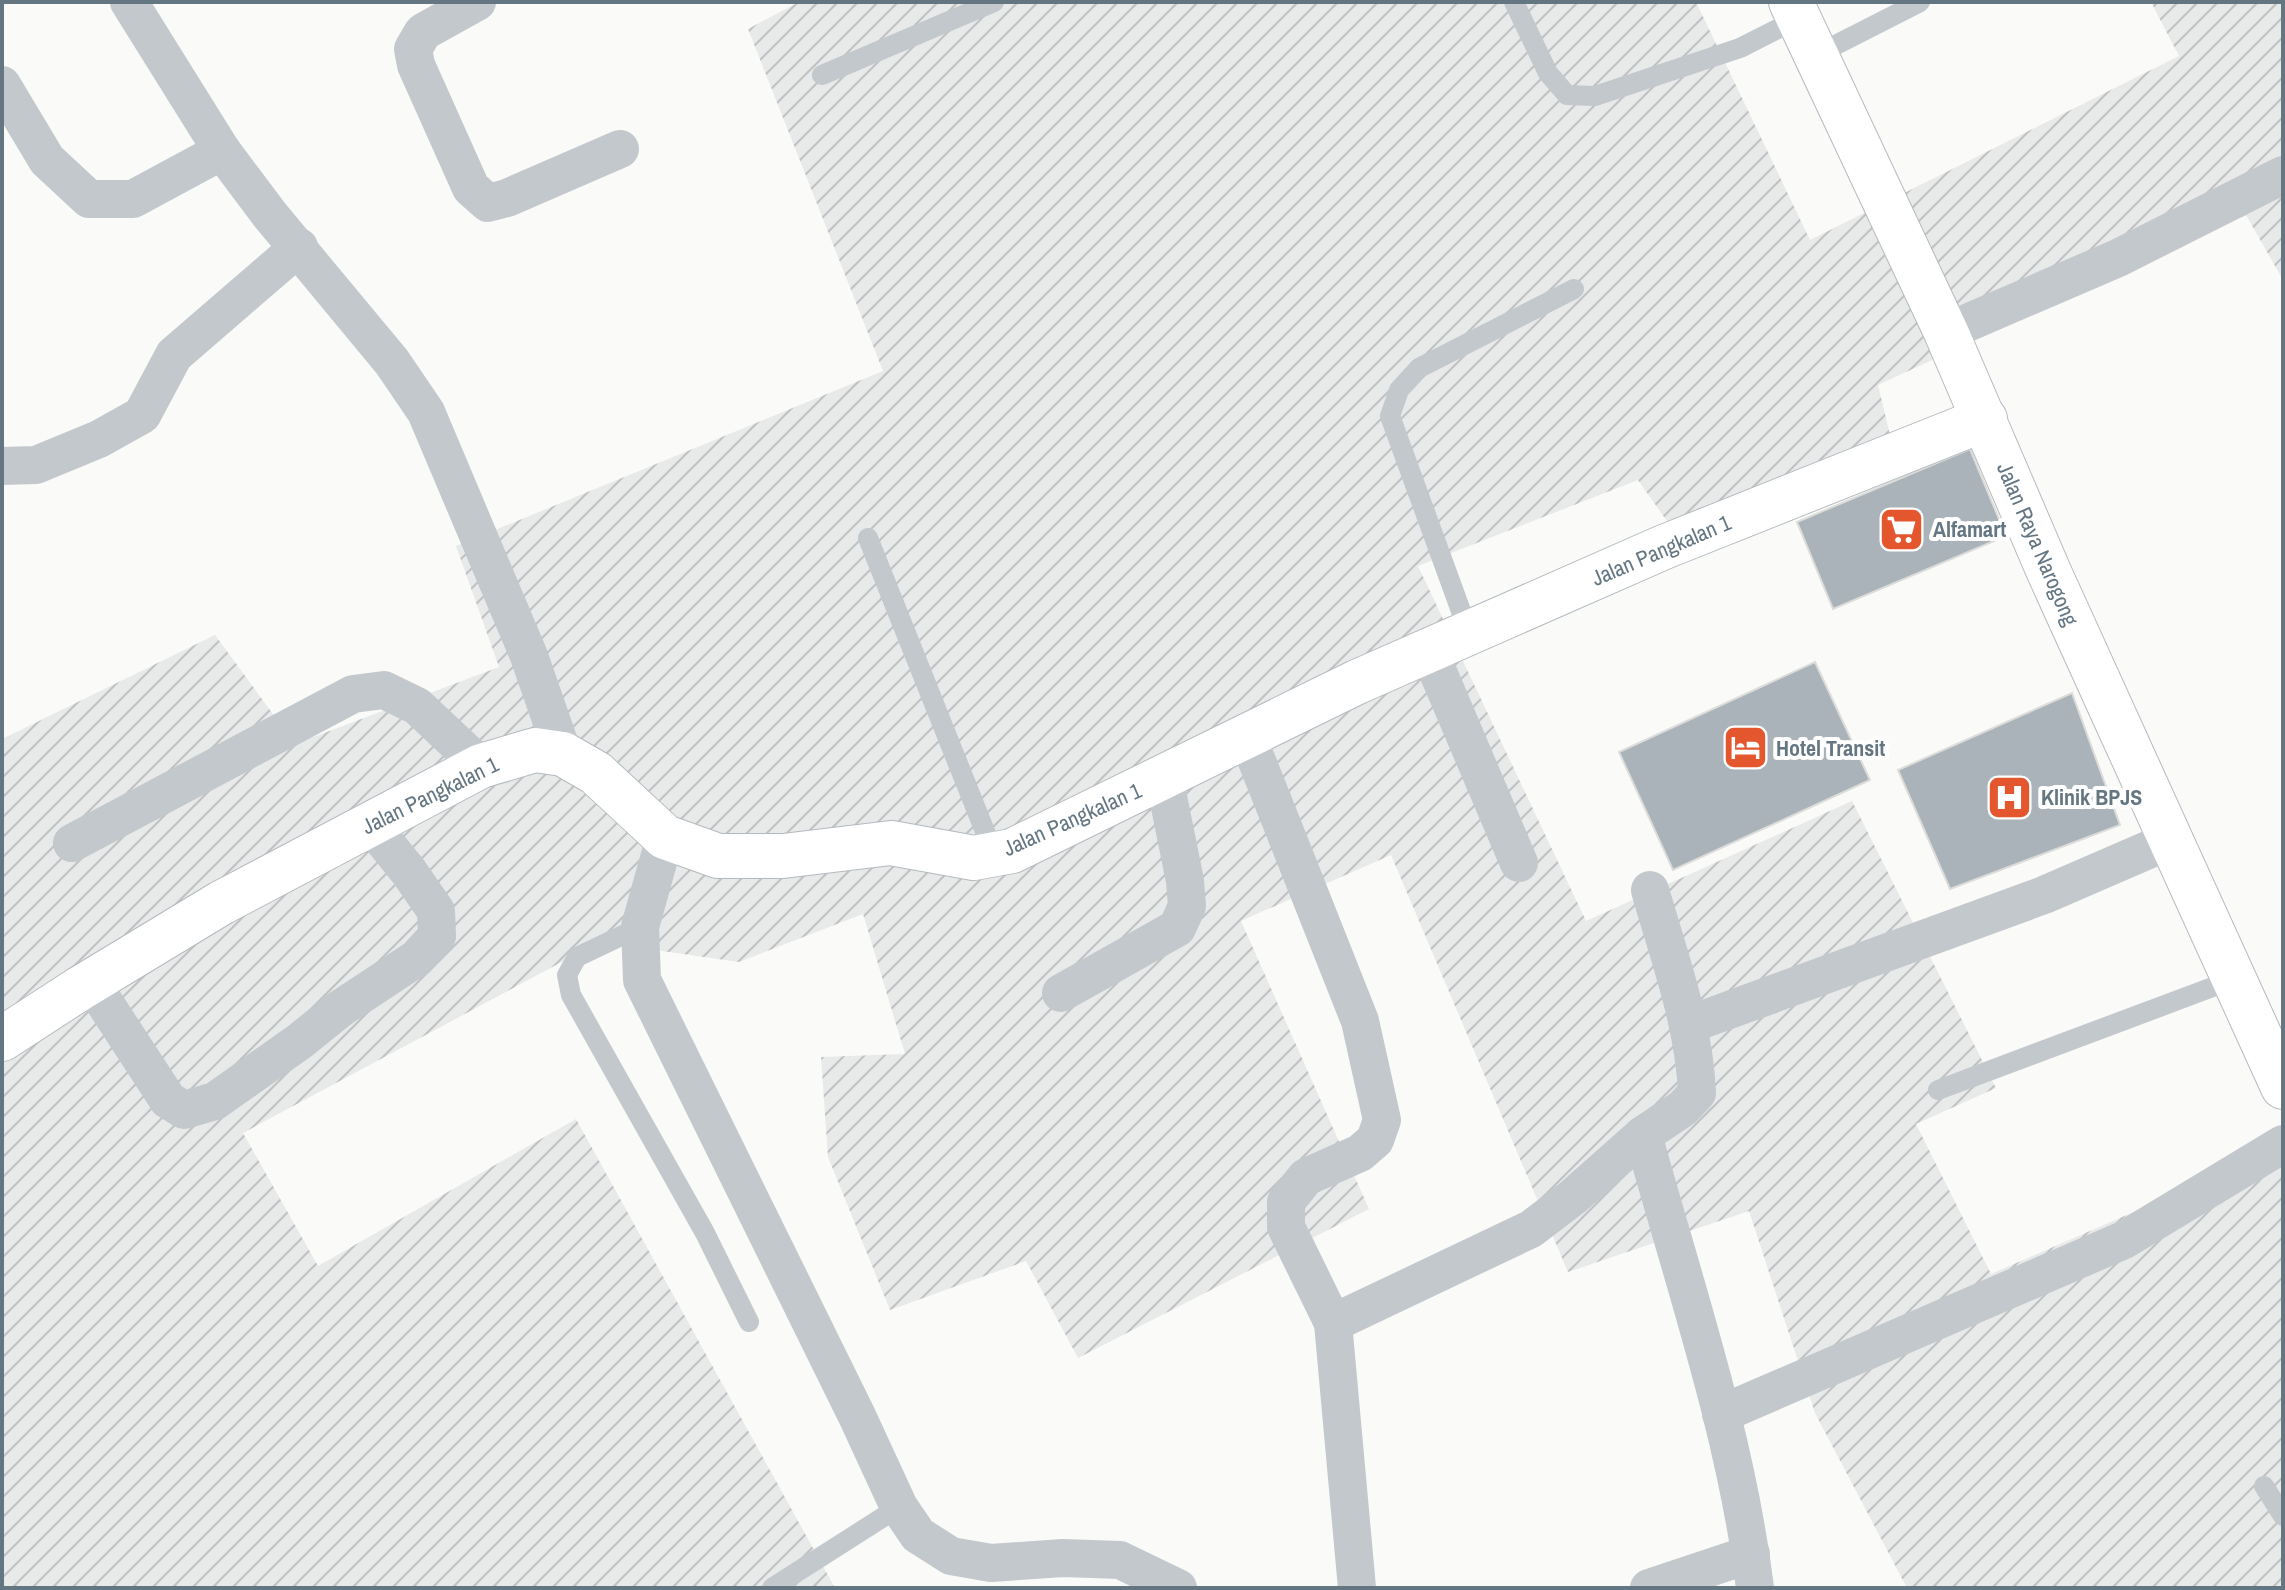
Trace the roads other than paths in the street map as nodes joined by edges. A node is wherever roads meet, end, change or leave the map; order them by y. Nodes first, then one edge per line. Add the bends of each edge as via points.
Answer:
1 (129, 2) edge
2 (477, 2) edge
3 (994, 2) edge
4 (1514, 2) edge
5 (1920, 2) edge
6 (1802, 25) edge
7 (822, 75) dead end
8 (2, 85) edge
9 (620, 149) dead end
10 (222, 151) junction
11 (2283, 175) edge
12 (299, 247) junction
13 (1574, 289) dead end
14 (1946, 332) junction
15 (1985, 419) junction
16 (2, 466) edge
17 (868, 538) dead end
18 (1469, 633) junction
19 (1429, 651) junction
20 (1247, 736) junction
21 (563, 754) junction
22 (481, 766) junction
23 (1164, 777) junction
24 (371, 825) junction
25 (665, 837) junction
26 (2171, 840) junction
27 (72, 843) dead end
28 (994, 854) junction
29 (1519, 863) dead end
30 (1650, 890) dead end
31 (640, 927) junction
32 (2234, 979) junction
33 (91, 982) junction
34 (1061, 993) dead end
35 (1688, 1025) junction
36 (2, 1039) edge
37 (2278, 1062) edge
38 (1938, 1090) dead end
39 (1643, 1135) junction
40 (2283, 1144) edge
41 (749, 1322) dead end
42 (1333, 1323) junction
43 (1721, 1414) junction
44 (2264, 1486) dead end
45 (899, 1507) junction
46 (2283, 1516) edge
47 (1753, 1571) edge
48 (772, 1588) edge
49 (1178, 1588) edge
50 (1357, 1588) edge
51 (1649, 1588) edge

1 - 10 street
2 - 9 street via 423,32 413,49 471,188 488,203
3 - 7 lane
4 - 6 lane via 1548,73 1567,95 1595,96
5 - 6 lane
6 - 14 main road, Jalan Raya Narogong
8 - 10 street via 47,160 89,199 133,199
10 - 12 street
11 - 14 street via 2118,258
12 - 16 street via 174,355 142,415 36,465
12 - 21 street via 426,412 529,656
13 - 18 lane via 1419,368 1399,390 1390,416
14 - 15 main road, Jalan Raya Narogong
15 - 18 main road, Jalan Pangkalan 1 via 1664,547
15 - 26 main road, Jalan Raya Narogong
17 - 28 lane
18 - 19 main road, Jalan Pangkalan 1
19 - 20 main road, Jalan Pangkalan 1
19 - 29 street
20 - 23 main road, Jalan Pangkalan 1
20 - 42 street via 1360,1021 1382,1120 1375,1140 1360,1153 1306,1177 1286,1202 1286,1227
21 - 22 main road, Jalan Pangkalan 1 via 535,750
21 - 25 main road, Jalan Pangkalan 1 via 596,773
22 - 24 main road, Jalan Pangkalan 1
22 - 27 street via 417,706 384,690 353,694
23 - 28 main road, Jalan Pangkalan 1 via 1012,851
23 - 34 street via 1185,881 1187,906 1177,928
24 - 33 main road, Jalan Pangkalan 1 via 221,903
24 - 33 street via 436,911 437,936 417,958 215,1101 184,1110 168,1100
25 - 28 main road, Jalan Pangkalan 1 via 718,856 783,856 891,843 974,858
25 - 31 street
26 - 32 main road, Jalan Raya Narogong
26 - 35 street via 2044,895
30 - 35 street
31 - 41 lane via 577,957 567,975 571,995
31 - 45 street via 642,980
32 - 37 main road, Jalan Raya Narogong
32 - 38 lane
33 - 36 main road, Jalan Pangkalan 1
35 - 39 street via 1697,1093
39 - 42 street via 1531,1229
39 - 43 street
40 - 43 street via 2124,1240
42 - 50 street
43 - 47 street
44 - 46 lane
45 - 48 lane
45 - 49 street via 918,1535 951,1556 991,1563 1120,1560
47 - 51 street

